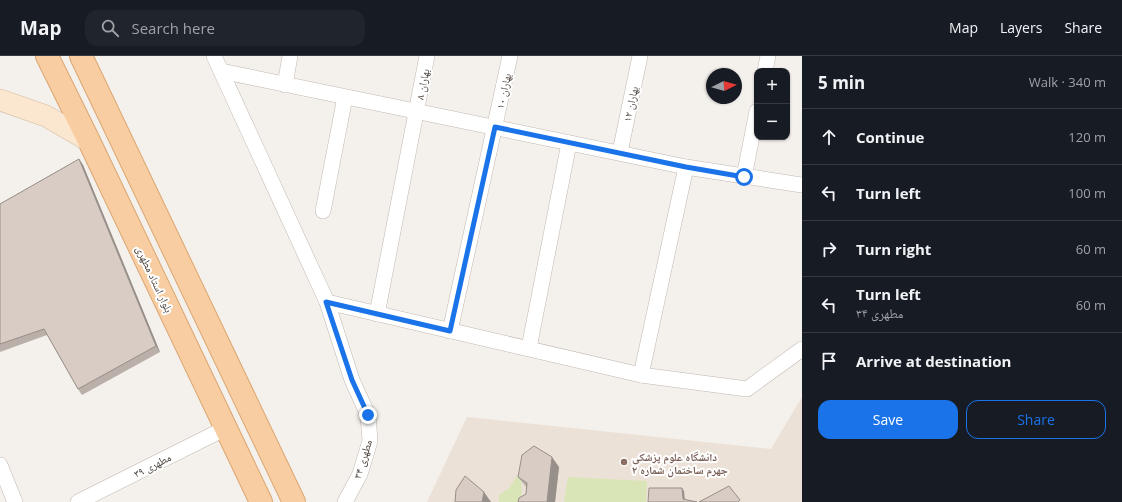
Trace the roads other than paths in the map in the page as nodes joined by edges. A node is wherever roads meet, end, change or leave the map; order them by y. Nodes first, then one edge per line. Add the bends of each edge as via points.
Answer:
1 (47, 56) edge
2 (81, 56) edge
3 (214, 56) edge
4 (290, 56) edge
5 (427, 56) edge
6 (510, 56) edge
7 (640, 56) edge
8 (768, 56) edge
9 (766, 68) edge
10 (221, 71) junction
11 (286, 85) junction
12 (346, 97) junction
13 (0, 100) edge
14 (417, 111) junction
15 (754, 126) edge
16 (495, 127) junction
17 (89, 141) junction
18 (569, 143) junction
19 (620, 152) junction
20 (686, 167) junction
21 (744, 177) junction
22 (802, 185) edge
23 (323, 211) dead end
24 (326, 302) junction
25 (377, 314) junction
26 (450, 331) junction
27 (529, 348) junction
28 (802, 349) edge
29 (641, 375) junction
30 (226, 428) junction
31 (0, 465) edge
32 (16, 502) edge
33 (78, 502) edge
34 (261, 502) edge
35 (294, 502) edge
36 (345, 502) edge

1 - 17 main road, بلوار استاد مطهری
2 - 35 main road
3 - 10 street, مطهری ۳۴
4 - 11 street
5 - 14 street, بهاران ۸
6 - 16 street, بهاران ۱۰
7 - 19 street, بهاران ۱۲
8 - 9 street
10 - 11 street
10 - 24 street, مطهری ۳۴
11 - 12 street
12 - 14 street
12 - 23 street
13 - 17 main road via 46,116
14 - 16 street
14 - 25 street, بهاران ۸
15 - 21 street
16 - 18 street
16 - 26 street, بهاران ۱۰
17 - 30 main road, بلوار استاد مطهری
18 - 19 street
18 - 27 street
19 - 20 street
20 - 21 street
20 - 29 street
21 - 22 street
24 - 25 street
24 - 36 street, مطهری ۳۴ via 352,380 368,415 370,440 360,474
25 - 26 street
26 - 27 street
27 - 29 street
28 - 29 street via 747,389
30 - 33 street, مطهری ۳۹
30 - 34 main road, بلوار استاد مطهری
31 - 32 street

